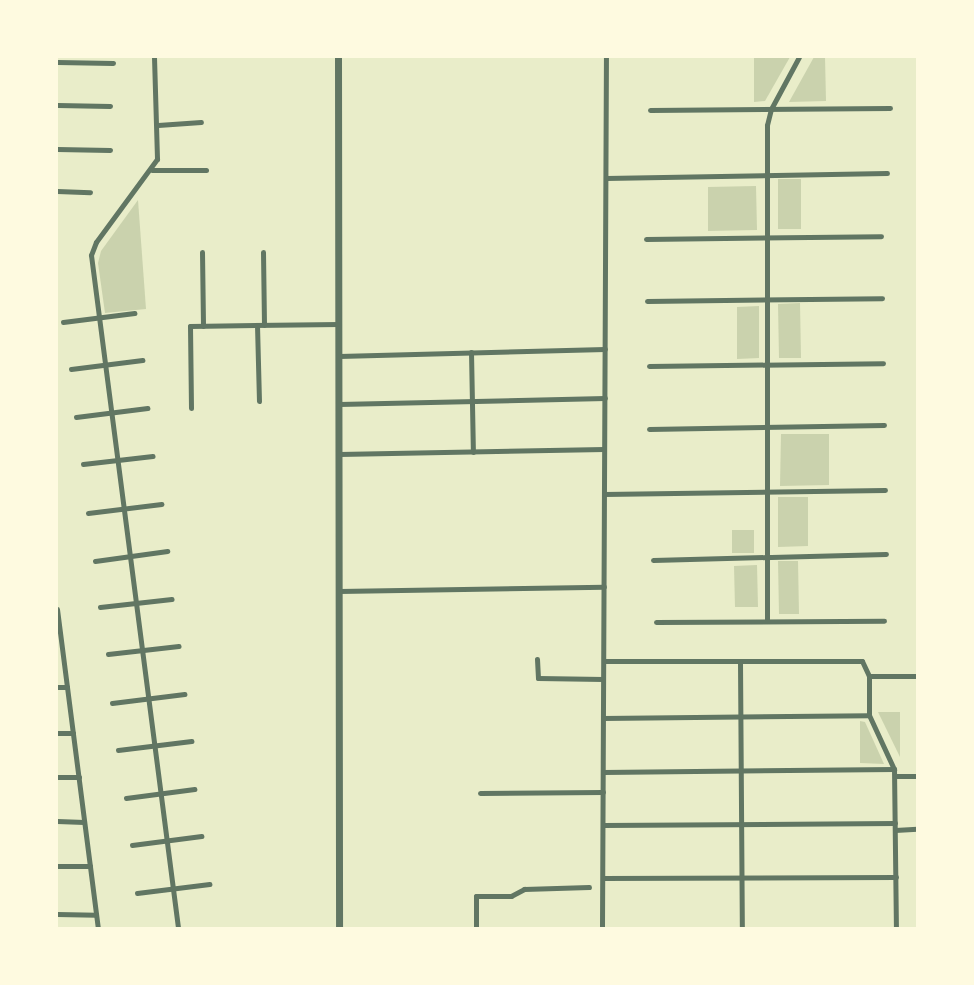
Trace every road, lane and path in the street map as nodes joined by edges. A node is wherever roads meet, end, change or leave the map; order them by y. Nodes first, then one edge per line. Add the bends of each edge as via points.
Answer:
1 (154, 57) edge
2 (338, 57) edge
3 (606, 57) edge
4 (799, 57) edge
5 (57, 62) edge
6 (113, 63) dead end
7 (57, 105) edge
8 (110, 106) dead end
9 (890, 108) dead end
10 (771, 109) junction
11 (650, 110) dead end
12 (201, 122) dead end
13 (158, 125) junction
14 (57, 149) edge
15 (110, 150) dead end
16 (152, 170) junction
17 (206, 170) dead end
18 (887, 173) dead end
19 (766, 175) junction
20 (606, 178) junction
21 (57, 191) edge
22 (90, 192) dead end
23 (881, 236) dead end
24 (766, 237) junction
25 (646, 239) dead end
26 (202, 252) dead end
27 (263, 252) dead end
28 (882, 298) dead end
29 (766, 299) junction
30 (647, 301) dead end
31 (134, 313) dead end
32 (99, 317) junction
33 (63, 322) dead end
34 (339, 324) junction
35 (257, 325) junction
36 (264, 325) junction
37 (203, 326) junction
38 (605, 349) junction
39 (471, 352) junction
40 (339, 356) junction
41 (142, 360) dead end
42 (883, 363) dead end
43 (766, 364) junction
44 (105, 365) junction
45 (648, 366) dead end
46 (71, 369) dead end
47 (605, 399) junction
48 (259, 401) dead end
49 (472, 402) junction
50 (339, 405) junction
51 (147, 408) dead end
52 (191, 408) dead end
53 (111, 413) junction
54 (76, 417) dead end
55 (884, 425) dead end
56 (767, 427) junction
57 (649, 429) dead end
58 (604, 449) junction
59 (472, 452) junction
60 (339, 454) junction
61 (153, 456) dead end
62 (117, 460) junction
63 (83, 464) dead end
64 (885, 490) dead end
65 (767, 492) junction
66 (604, 494) junction
67 (161, 504) dead end
68 (124, 508) junction
69 (88, 513) dead end
70 (167, 551) dead end
71 (886, 554) dead end
72 (130, 556) junction
73 (767, 557) junction
74 (653, 560) dead end
75 (95, 561) dead end
76 (604, 587) junction
77 (339, 591) junction
78 (172, 598) dead end
79 (136, 603) junction
80 (100, 608) dead end
81 (57, 609) edge
82 (767, 621) junction
83 (884, 621) dead end
84 (656, 622) dead end
85 (59, 639) edge
86 (179, 645) dead end
87 (142, 650) junction
88 (108, 654) dead end
89 (537, 659) dead end
90 (604, 661) junction
91 (740, 662) junction
92 (869, 676) junction
93 (917, 676) edge
94 (603, 679) junction
95 (57, 687) edge
96 (67, 687) junction
97 (184, 694) dead end
98 (148, 699) junction
99 (112, 703) dead end
100 (869, 715) junction
101 (741, 716) junction
102 (603, 718) junction
103 (57, 733) edge
104 (73, 733) junction
105 (191, 741) dead end
106 (154, 746) junction
107 (117, 750) dead end
108 (741, 771) junction
109 (603, 772) junction
110 (894, 772) junction
111 (917, 776) edge
112 (57, 777) edge
113 (78, 777) junction
114 (194, 789) dead end
115 (603, 792) junction
116 (480, 793) dead end
117 (161, 794) junction
118 (126, 798) dead end
119 (57, 822) edge
120 (84, 822) junction
121 (603, 825) junction
122 (741, 825) junction
123 (895, 826) junction
124 (917, 829) edge
125 (201, 836) dead end
126 (167, 840) junction
127 (132, 845) dead end
128 (57, 866) edge
129 (90, 866) junction
130 (896, 877) junction
131 (603, 878) junction
132 (741, 878) junction
133 (209, 884) dead end
134 (589, 887) dead end
135 (173, 888) junction
136 (137, 893) dead end
137 (57, 914) edge
138 (96, 915) junction
139 (98, 928) edge
140 (178, 928) edge
141 (339, 928) edge
142 (476, 928) edge
143 (602, 928) edge
144 (742, 928) edge
145 (896, 928) edge

1 - 13 street
2 - 34 street
3 - 20 street
4 - 10 street
5 - 6 street
7 - 8 street
9 - 10 street
10 - 11 street
10 - 19 street
12 - 13 street
13 - 16 street via 158,152
14 - 15 street
16 - 17 street
16 - 32 street via 94,247
18 - 19 street
19 - 20 street
19 - 24 street
20 - 38 street
21 - 22 street
23 - 24 street
24 - 25 street
24 - 29 street
26 - 37 street
27 - 36 street
28 - 29 street
29 - 30 street
29 - 43 street
31 - 32 street
32 - 33 street
32 - 44 street
34 - 36 street
34 - 40 street
35 - 36 street
35 - 37 street
35 - 48 street
37 - 52 street via 190,326
38 - 39 street
38 - 47 street
39 - 40 street
39 - 49 street
40 - 50 street
41 - 44 street
42 - 43 street
43 - 45 street
43 - 56 street
44 - 46 street
44 - 53 street
47 - 49 street
47 - 58 street
49 - 50 street
49 - 59 street
50 - 60 street
51 - 53 street
53 - 54 street
53 - 62 street
55 - 56 street
56 - 57 street
56 - 65 street
58 - 59 street
58 - 66 street
59 - 60 street
60 - 77 street
61 - 62 street
62 - 63 street
62 - 68 street
64 - 65 street
65 - 66 street
65 - 73 street
66 - 76 street
67 - 68 street
68 - 69 street
68 - 72 street
70 - 72 street
71 - 73 street
72 - 75 street
72 - 79 street
73 - 74 street
73 - 82 street
76 - 77 street
76 - 90 street
77 - 141 street
78 - 79 street
79 - 80 street
79 - 87 street
81 - 85 street
82 - 83 street
82 - 84 street
85 - 96 street
86 - 87 street
87 - 88 street
87 - 98 street
89 - 94 street via 538,678
90 - 91 street
90 - 94 street
91 - 92 street via 862,661
91 - 101 street
92 - 93 street
92 - 100 street
94 - 102 street
95 - 96 street
96 - 104 street
97 - 98 street
98 - 99 street
98 - 106 street
100 - 101 street
100 - 110 street
101 - 102 street
101 - 108 street
102 - 109 street
103 - 104 street
104 - 113 street
105 - 106 street
106 - 107 street
106 - 117 street
108 - 109 street
108 - 110 street
108 - 122 street
109 - 115 street
110 - 111 street
110 - 123 street
112 - 113 street
113 - 120 street
114 - 117 street
115 - 116 street
115 - 121 street
117 - 118 street
117 - 126 street
119 - 120 street
120 - 129 street
121 - 122 street
121 - 131 street
122 - 123 street
122 - 132 street
123 - 124 street
123 - 130 street
125 - 126 street
126 - 127 street
126 - 135 street
128 - 129 street
129 - 138 street
130 - 132 street
130 - 145 street
131 - 132 street
131 - 143 street
132 - 144 street
133 - 135 street
134 - 142 street via 524,888 511,896 476,896
135 - 136 street
135 - 140 street
137 - 138 street
138 - 139 street

